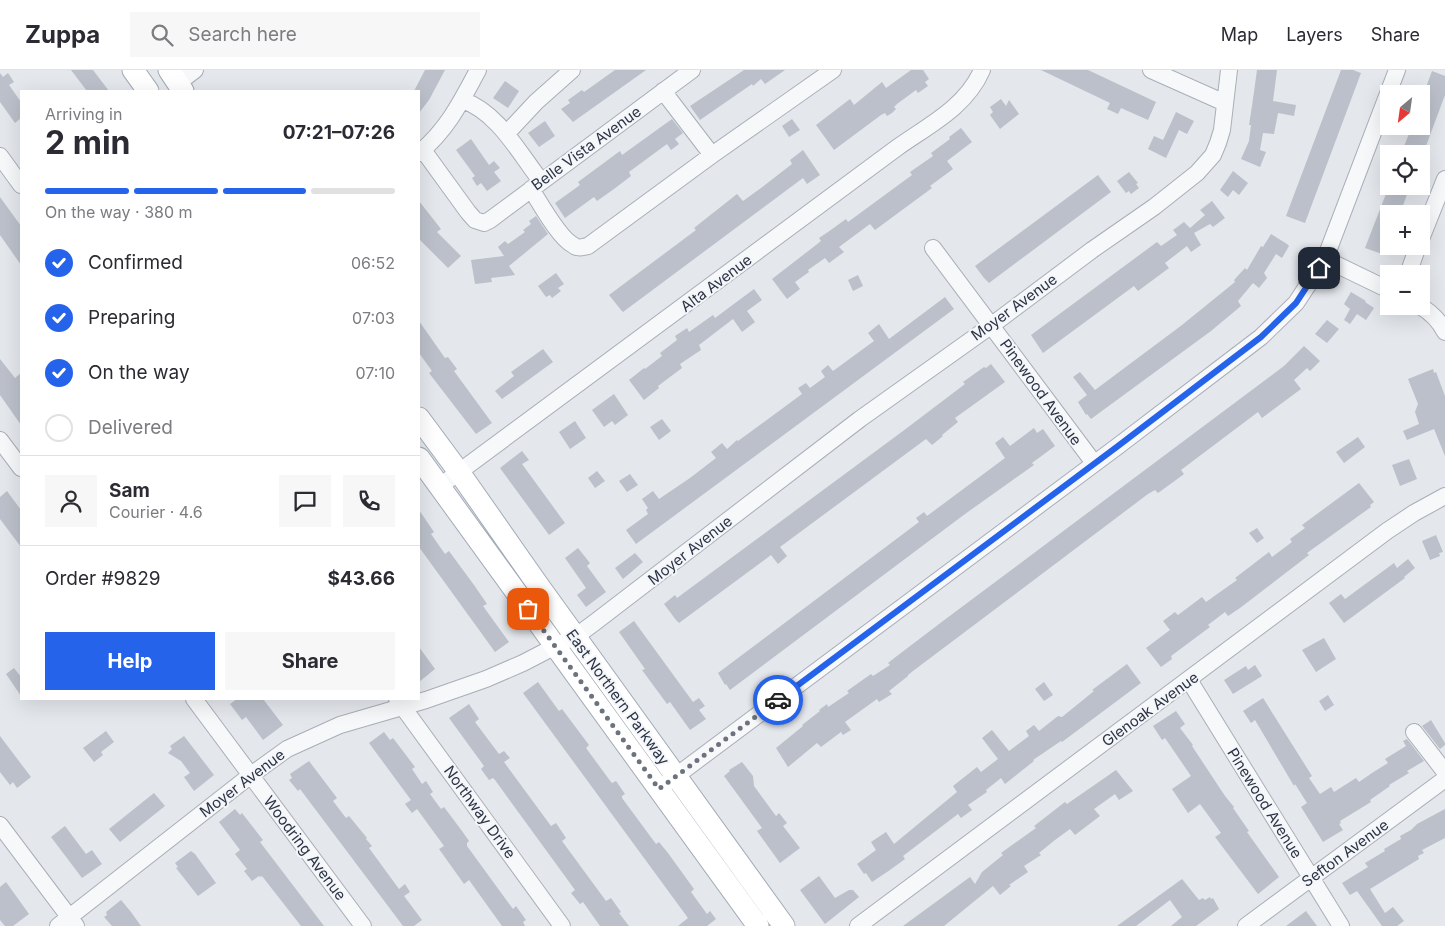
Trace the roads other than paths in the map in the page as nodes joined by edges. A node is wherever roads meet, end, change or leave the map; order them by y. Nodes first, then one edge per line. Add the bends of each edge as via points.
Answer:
1 (133, 70) edge
2 (195, 70) edge
3 (478, 70) edge
4 (572, 70) edge
5 (692, 70) edge
6 (833, 70) edge
7 (982, 70) edge
8 (1152, 70) edge
9 (1229, 70) edge
10 (1397, 70) edge
11 (177, 81) edge
12 (147, 90) edge
13 (663, 91) junction
14 (462, 100) junction
15 (1225, 103) junction
16 (506, 132) junction
17 (421, 152) edge
18 (712, 154) junction
19 (0, 156) edge
20 (1445, 179) edge
21 (20, 184) edge
22 (536, 185) junction
23 (1430, 216) edge
24 (933, 248) dead end
25 (1325, 259) junction
26 (1380, 286) edge
27 (1430, 311) edge
28 (1430, 312) edge
29 (1445, 318) edge
30 (992, 325) junction
31 (1445, 332) edge
32 (420, 419) edge
33 (0, 440) edge
34 (420, 459) edge
35 (20, 463) edge
36 (1094, 463) junction
37 (460, 472) junction
38 (440, 486) junction
39 (1445, 496) edge
40 (574, 636) junction
41 (555, 646) junction
42 (1189, 680) junction
43 (420, 699) edge
44 (195, 700) edge
45 (414, 700) edge
46 (400, 702) edge
47 (1414, 732) dead end
48 (1445, 772) edge
49 (251, 775) junction
50 (676, 777) junction
51 (1445, 779) edge
52 (659, 789) junction
53 (0, 825) edge
54 (1311, 878) junction
55 (68, 923) edge
56 (363, 926) edge
57 (562, 926) edge
58 (758, 926) edge
59 (784, 926) edge
60 (858, 926) edge
61 (1246, 926) edge
62 (1341, 926) edge

1 - 12 main road
2 - 11 street
3 - 14 street
4 - 16 street
5 - 13 street, Belle Vista Avenue
6 - 18 street
7 - 37 street, Alta Avenue via 965,96 942,117
8 - 15 street
9 - 15 street, Moyer Avenue
10 - 25 street
13 - 18 street
13 - 22 street, Belle Vista Avenue
14 - 16 street via 472,104
14 - 17 street via 449,122
15 - 30 street, Moyer Avenue via 1218,143 1206,164 1180,187
16 - 22 street
17 - 22 street, Belle Vista Avenue via 479,222 490,220
18 - 22 street via 588,246 580,248 569,243 555,226
19 - 21 street
20 - 23 street
24 - 30 street, Pinewood Avenue
25 - 26 street
25 - 36 street via 1296,303 1261,337
27 - 29 street
28 - 31 street
30 - 36 street, Pinewood Avenue
30 - 40 street, Moyer Avenue via 860,419
32 - 37 main road, East Northern Parkway
33 - 35 street
34 - 38 main road, East Northern Parkway
36 - 50 street
37 - 38 street, Alta Avenue
37 - 40 main road, East Northern Parkway
38 - 41 main road, East Northern Parkway
39 - 42 street, Glenoak Avenue via 1387,531
40 - 41 street, Moyer Avenue
40 - 50 main road, East Northern Parkway
41 - 43 street, Moyer Avenue via 486,679
41 - 52 main road, East Northern Parkway
42 - 54 street, Pinewood Avenue
42 - 60 street, Glenoak Avenue
44 - 49 street, Woodring Avenue
45 - 46 street, Moyer Avenue
46 - 49 street, Moyer Avenue via 287,749
46 - 57 street, Northway Drive
47 - 48 street
49 - 55 street, Moyer Avenue
49 - 56 street, Woodring Avenue
50 - 52 street
50 - 59 main road, East Northern Parkway
51 - 54 street, Sefton Avenue
52 - 58 main road, East Northern Parkway
53 - 55 street
54 - 61 street, Sefton Avenue
54 - 62 street, Pinewood Avenue

